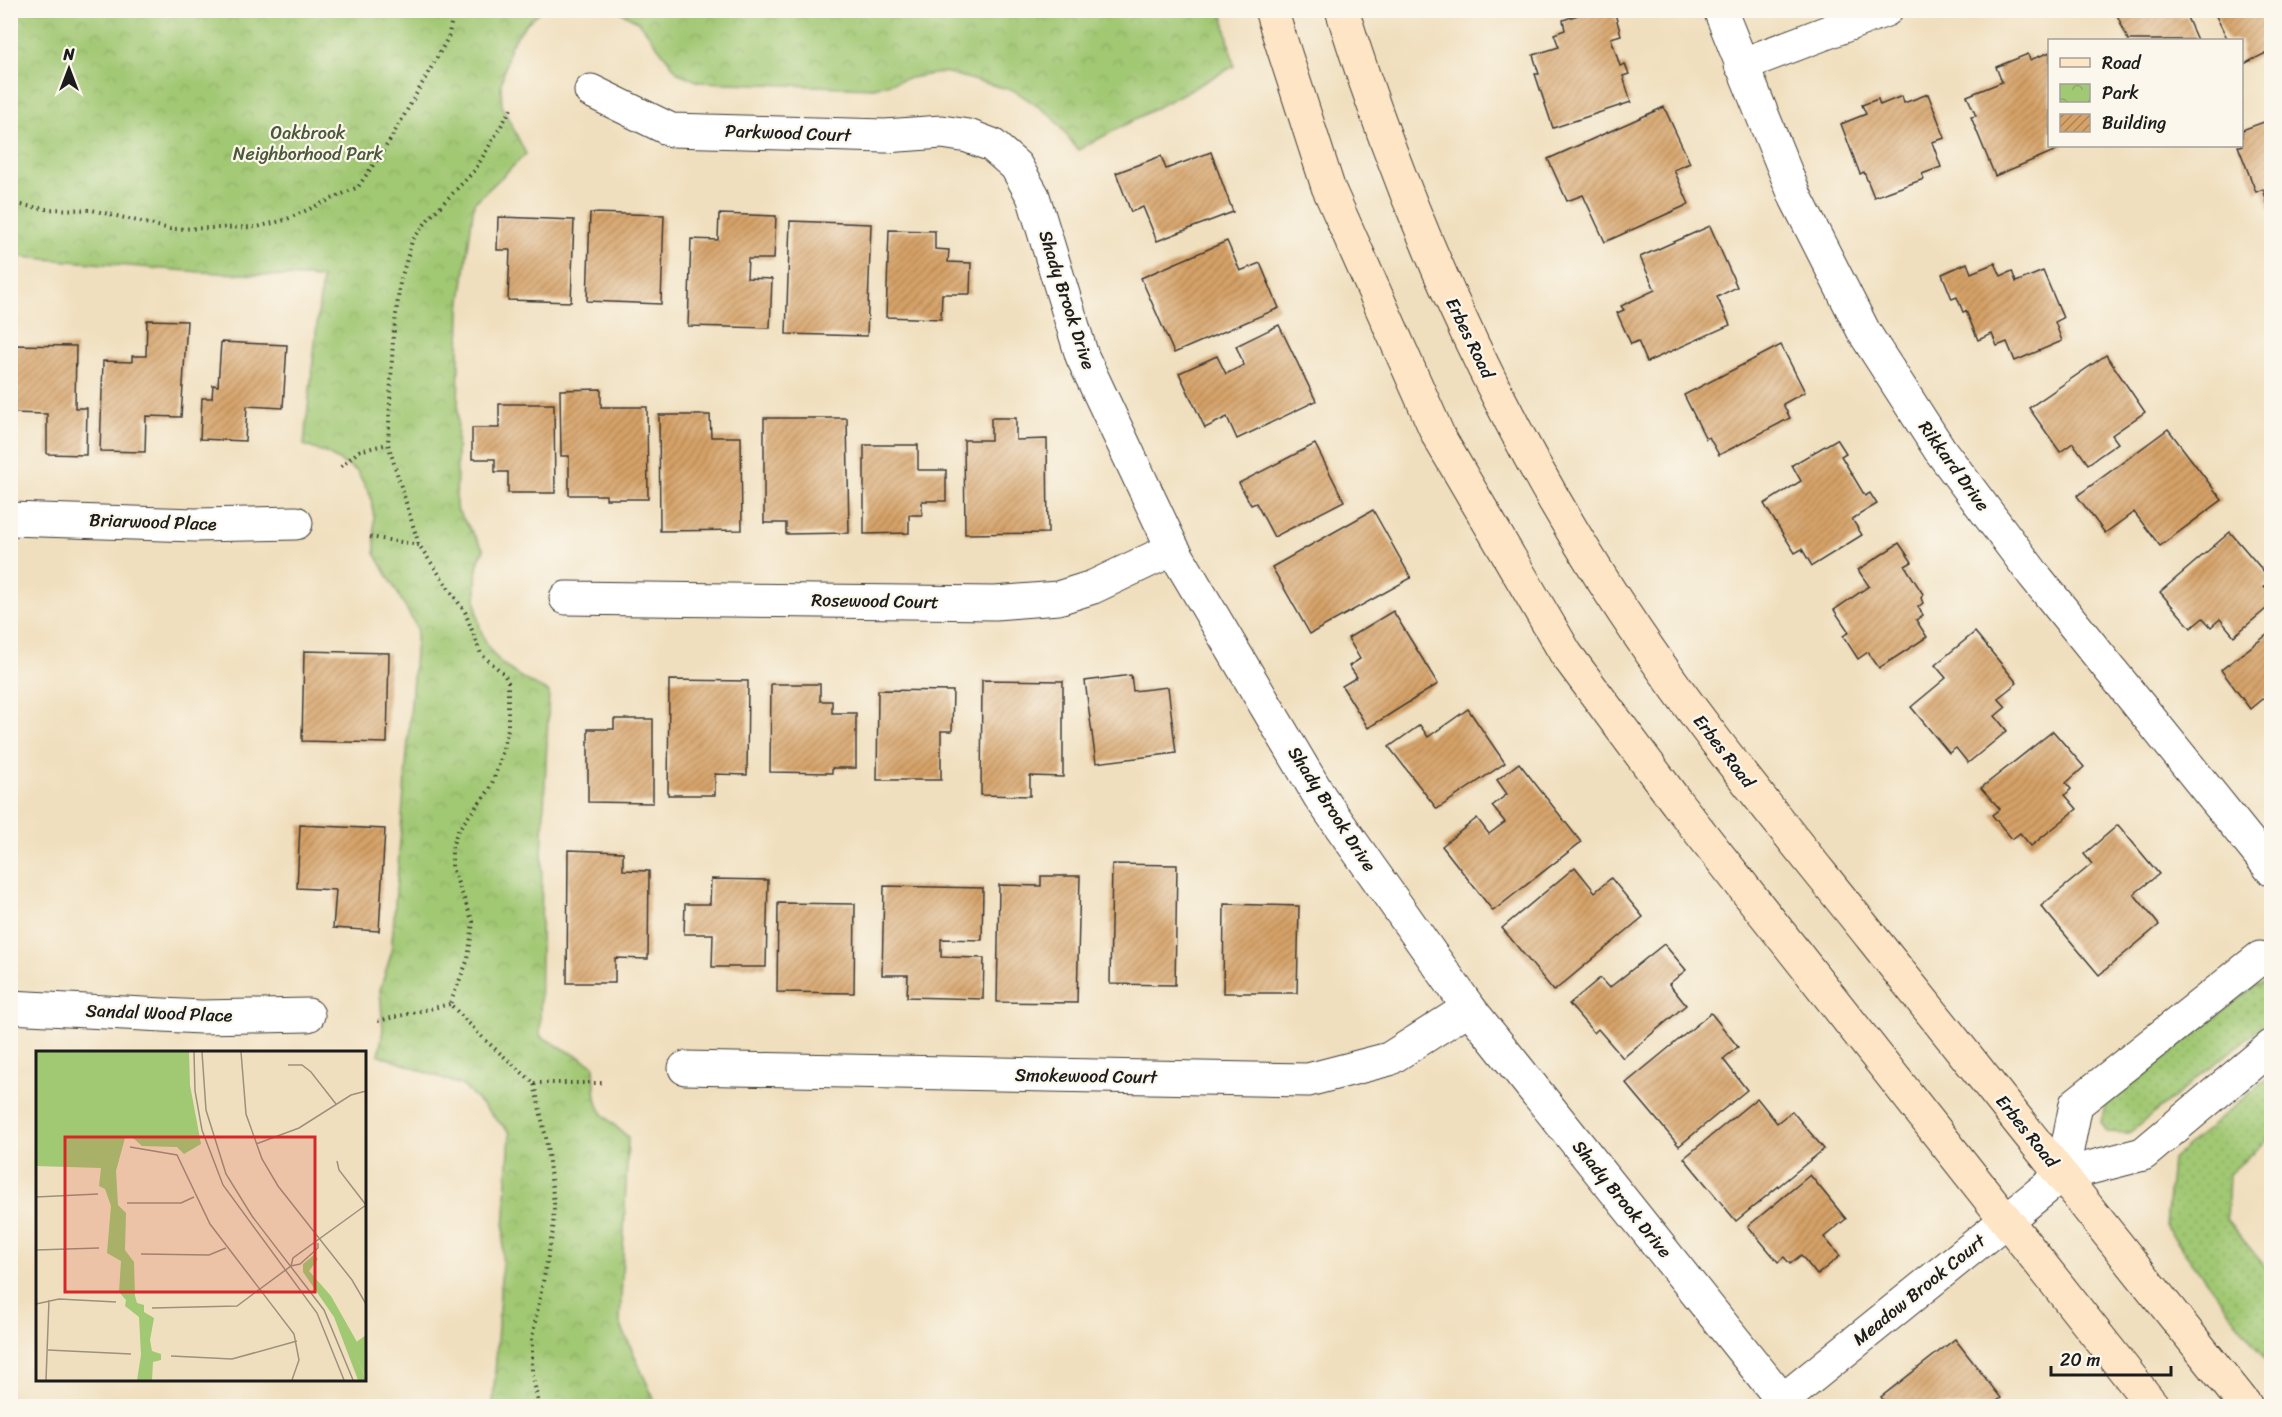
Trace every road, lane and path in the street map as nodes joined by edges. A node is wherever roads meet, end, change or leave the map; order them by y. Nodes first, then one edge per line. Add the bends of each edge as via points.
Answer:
1 (454, 10) edge
2 (1271, 10) edge
3 (1342, 10) edge
4 (1720, 10) edge
5 (1886, 10) edge
6 (1741, 65) junction
7 (591, 91) dead end
8 (511, 109) dead end
9 (992, 145) joint
10 (10, 204) edge
11 (388, 444) junction
12 (341, 467) dead end
13 (10, 519) edge
14 (296, 523) dead end
15 (370, 537) dead end
16 (419, 545) junction
17 (1173, 549) junction
18 (566, 598) dead end
19 (2271, 870) edge
20 (2271, 960) edge
21 (450, 1004) junction
22 (10, 1006) edge
23 (1469, 1008) junction
24 (308, 1015) dead end
25 (378, 1021) dead end
26 (2271, 1046) edge
27 (685, 1068) dead end
28 (534, 1083) junction
29 (603, 1083) dead end
30 (2062, 1175) junction
31 (2007, 1218) junction
32 (536, 1404) edge
33 (1782, 1405) edge
34 (542, 1407) edge
35 (2153, 1407) edge
36 (2246, 1407) edge

1 - 10 path via 448,38 389,142 358,187 285,220 257,227 170,229 92,210
2 - 31 main road via 1328,187 1439,437 1566,654 1677,803
3 - 30 main road, Erbes Road via 1387,140 1468,340 1599,574 1699,721
4 - 6 street, Rikkard Drive
5 - 6 street
6 - 19 street, Rikkard Drive via 1796,198 1864,332 1933,440 2034,575
7 - 9 street, Parkwood Court via 671,130 885,136 942,132
8 - 11 path via 476,170 412,241 400,283 393,338
9 - 17 street, Shady Brook Drive via 1016,166 1033,196 1082,356
11 - 12 path via 359,451
11 - 16 path
13 - 14 street, Briarwood Place via 195,525
15 - 16 path
16 - 21 path via 465,612 481,654 508,682 508,729 500,761 490,789 458,830 452,847 452,868 473,922 468,958
17 - 18 street, Rosewood Court via 1093,587 1048,599 995,603
17 - 23 street, Shady Brook Drive via 1320,797
20 - 30 street via 2260,958 2076,1104
21 - 25 path
21 - 28 path
22 - 24 street, Sandal Wood Place via 201,1017
23 - 27 street, Smokewood Court via 1389,1059 1308,1080
23 - 33 street, Shady Brook Drive
26 - 30 street, Meadow Brook Court via 2143,1154
28 - 29 path
28 - 32 path via 554,1203 553,1231 532,1338
30 - 31 street, Meadow Brook Court
30 - 36 main road, Erbes Road
31 - 33 street, Meadow Brook Court
31 - 35 main road
32 - 34 path

